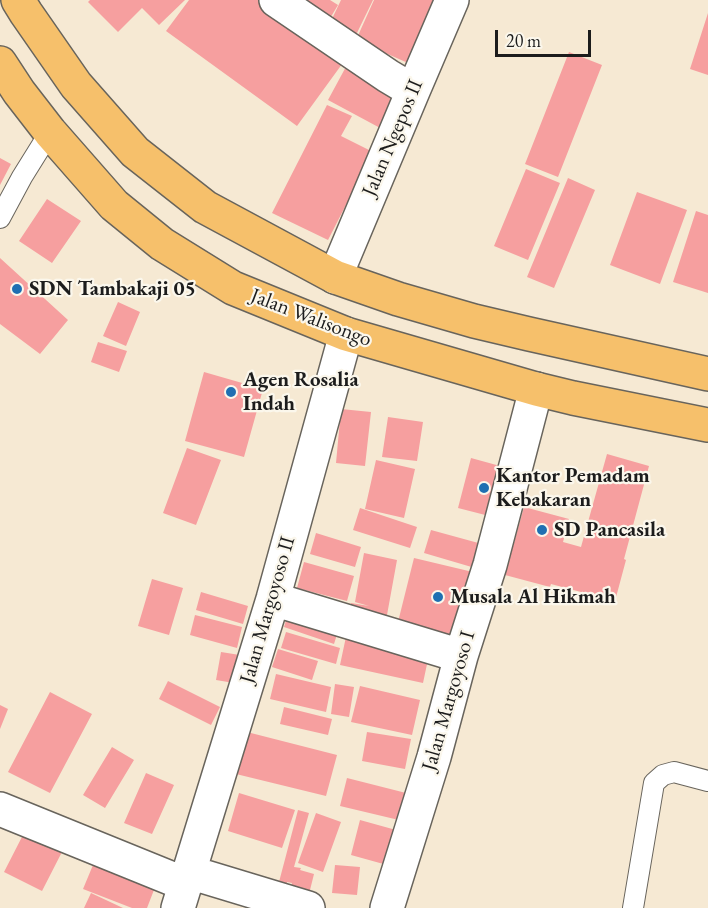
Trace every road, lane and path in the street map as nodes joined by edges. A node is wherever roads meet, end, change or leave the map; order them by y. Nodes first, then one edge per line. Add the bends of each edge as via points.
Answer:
1 (18, 0) edge
2 (276, 0) edge
3 (452, 0) edge
4 (0, 63) edge
5 (413, 91) junction
6 (50, 132) junction
7 (0, 218) edge
8 (335, 277) junction
9 (346, 334) junction
10 (528, 334) junction
11 (708, 374) edge
12 (525, 385) junction
13 (708, 425) edge
14 (273, 599) junction
15 (461, 656) junction
16 (708, 781) edge
17 (0, 809) edge
18 (184, 888) edge
19 (308, 908) edge
20 (387, 908) edge
21 (633, 908) edge

1 - 8 highway via 76,85 135,152 205,207
2 - 5 street
3 - 5 street, Jalan Ngepos II
4 - 6 highway, Jalan Walisongo
5 - 8 street, Jalan Ngepos II
6 - 7 lane
6 - 9 highway, Jalan Walisongo via 114,205 162,244 232,288
8 - 10 highway via 398,299
9 - 12 highway, Jalan Walisongo
9 - 14 street, Jalan Margoyoso II
10 - 11 highway
10 - 12 highway
12 - 13 highway, Jalan Walisongo
12 - 15 street, Jalan Margoyoso I via 490,565
14 - 15 street
14 - 18 street, Jalan Margoyoso II
15 - 20 street, Jalan Margoyoso I
16 - 21 lane via 674,772 654,783
17 - 18 street
18 - 19 street

